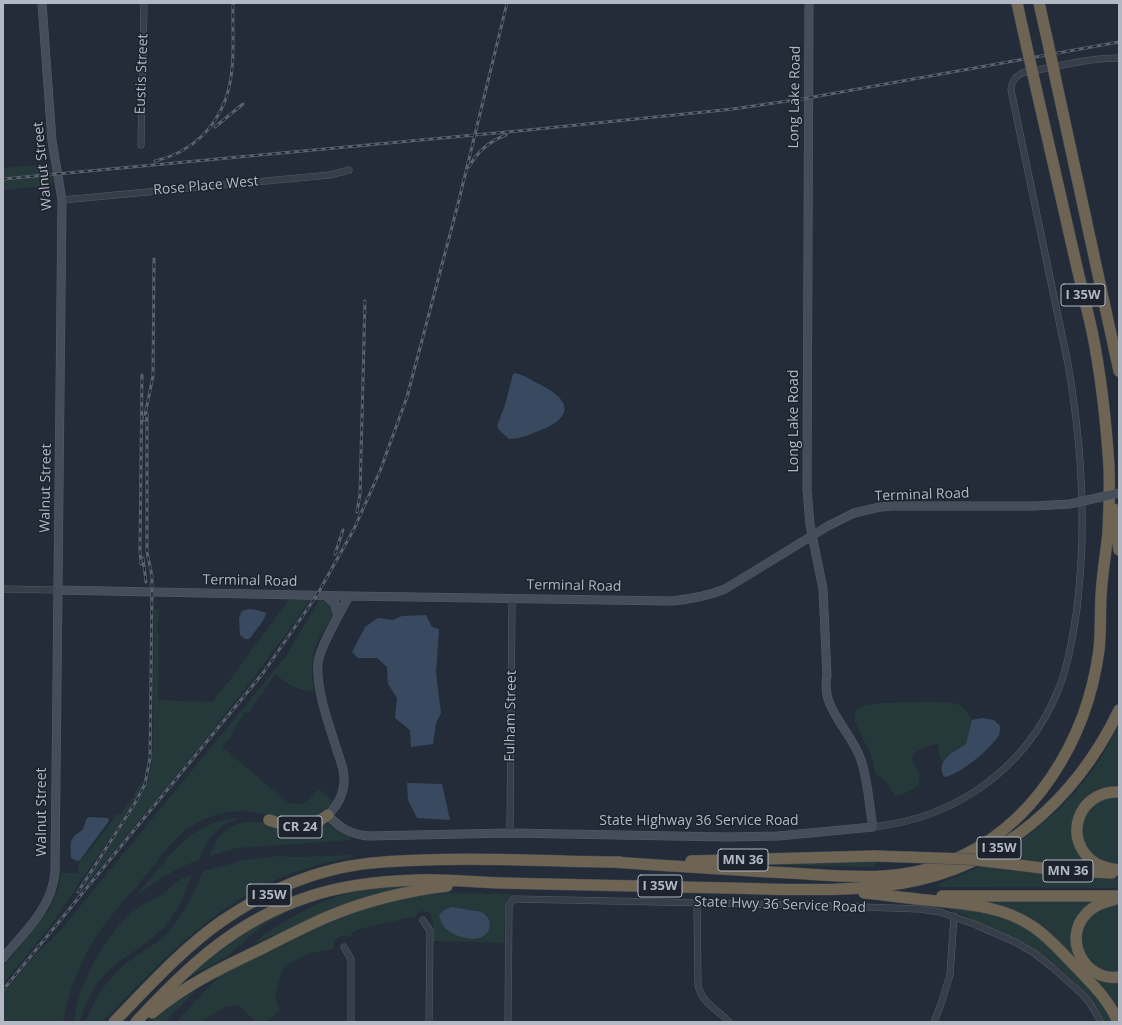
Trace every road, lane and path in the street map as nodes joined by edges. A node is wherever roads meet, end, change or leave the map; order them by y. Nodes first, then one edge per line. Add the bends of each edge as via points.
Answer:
1 (42, 3) edge
2 (144, 3) edge
3 (809, 3) edge
4 (1017, 5) edge
5 (1040, 5) edge
6 (1119, 58) edge
7 (141, 145) dead end
8 (349, 170) dead end
9 (62, 200) junction
10 (1119, 371) edge
11 (1109, 475) junction
12 (1119, 493) edge
13 (812, 536) junction
14 (1119, 550) edge
15 (3, 589) edge
16 (57, 590) junction
17 (326, 596) junction
18 (349, 596) junction
19 (512, 598) junction
20 (338, 617) junction
21 (1119, 710) edge
22 (1119, 792) edge
23 (328, 815) junction
24 (269, 820) dead end
25 (873, 827) junction
26 (510, 833) junction
27 (613, 862) junction
28 (1119, 872) edge
29 (499, 883) junction
30 (821, 890) junction
31 (881, 894) junction
32 (1119, 897) edge
33 (697, 903) junction
34 (954, 916) junction
35 (423, 920) dead end
36 (344, 947) dead end
37 (3, 958) edge
38 (1119, 977) edge
39 (114, 1022) edge
40 (136, 1022) edge
41 (140, 1022) edge
42 (350, 1022) edge
43 (429, 1022) edge
44 (508, 1022) edge
45 (729, 1022) edge
46 (934, 1022) edge
47 (1102, 1022) edge
48 (1118, 1022) edge

1 - 9 street, Walnut Street via 52,141
2 - 7 street, Eustis Street
3 - 13 street, Long Lake Road via 807,489
4 - 11 highway, I 35W, bridge via 1092,331 1103,407
5 - 10 highway, I 35W, bridge
6 - 25 street, State Highway 36 Service Road via 1069,63 1020,73 1013,80 1010,90 1068,364 1079,442 1083,515 1081,568 1066,669 1054,701 1038,729 995,777 969,795 940,810 904,822
8 - 9 street, Rose Place West via 330,175
9 - 16 street, Walnut Street
11 - 14 highway
11 - 27 highway, I 35W via 1108,530 1099,647 1088,700 1072,741 1052,778 1023,813 996,836 948,863 889,876 755,872
12 - 13 street, Terminal Road, bridge via 1070,504 880,507 854,513
13 - 19 street, Terminal Road via 738,582 700,597 672,601
13 - 25 street, Long Lake Road via 823,589 827,696 861,760
15 - 16 street, Terminal Road
16 - 17 street, Terminal Road
16 - 37 street, Walnut Street via 54,882 41,912
17 - 18 street, Terminal Road
17 - 20 street via 335,604
18 - 19 street, Terminal Road
18 - 20 street, CR 24
19 - 26 street, Fulham Street
20 - 23 street, CR 24 via 318,662 326,715 344,773 341,796
21 - 30 highway, I 35W via 1096,752 1063,794 1038,819 992,852 958,868 922,880 884,886
22 - 28 highway via 1104,793 1089,802 1080,815 1077,832 1080,846 1090,858
23 - 24 highway, CR 24 via 316,823 301,827 285,826
23 - 26 street, State Highway 36 Service Road via 342,828 361,835
25 - 26 street, State Highway 36 Service Road via 778,836 735,837
27 - 28 highway, MN 36, bridge via 874,856 960,859 1058,870
27 - 39 highway, I 35W via 464,858 389,861 323,872 263,897 222,921 187,950
29 - 30 highway, I 35W
29 - 40 highway, I 35W via 419,880 380,882 337,889 285,906 249,924 211,949
29 - 41 highway via 406,893 369,902 326,918 188,986
30 - 31 highway, MN 36
31 - 32 highway, MN 36
31 - 48 highway via 984,907 1020,919 1042,933 1103,995
32 - 38 highway via 1085,914 1078,926 1076,939 1080,955 1090,969 1100,976
33 - 34 street, State Hwy 36 Service Road via 920,909
33 - 44 street, State Hwy 36 Service Road via 516,899 510,902
33 - 45 street via 699,992 704,1000
34 - 46 street via 950,975
34 - 47 street, State Hwy 36 Service Road via 1015,942 1034,953 1082,994
35 - 43 street via 430,931
36 - 42 street via 351,959

